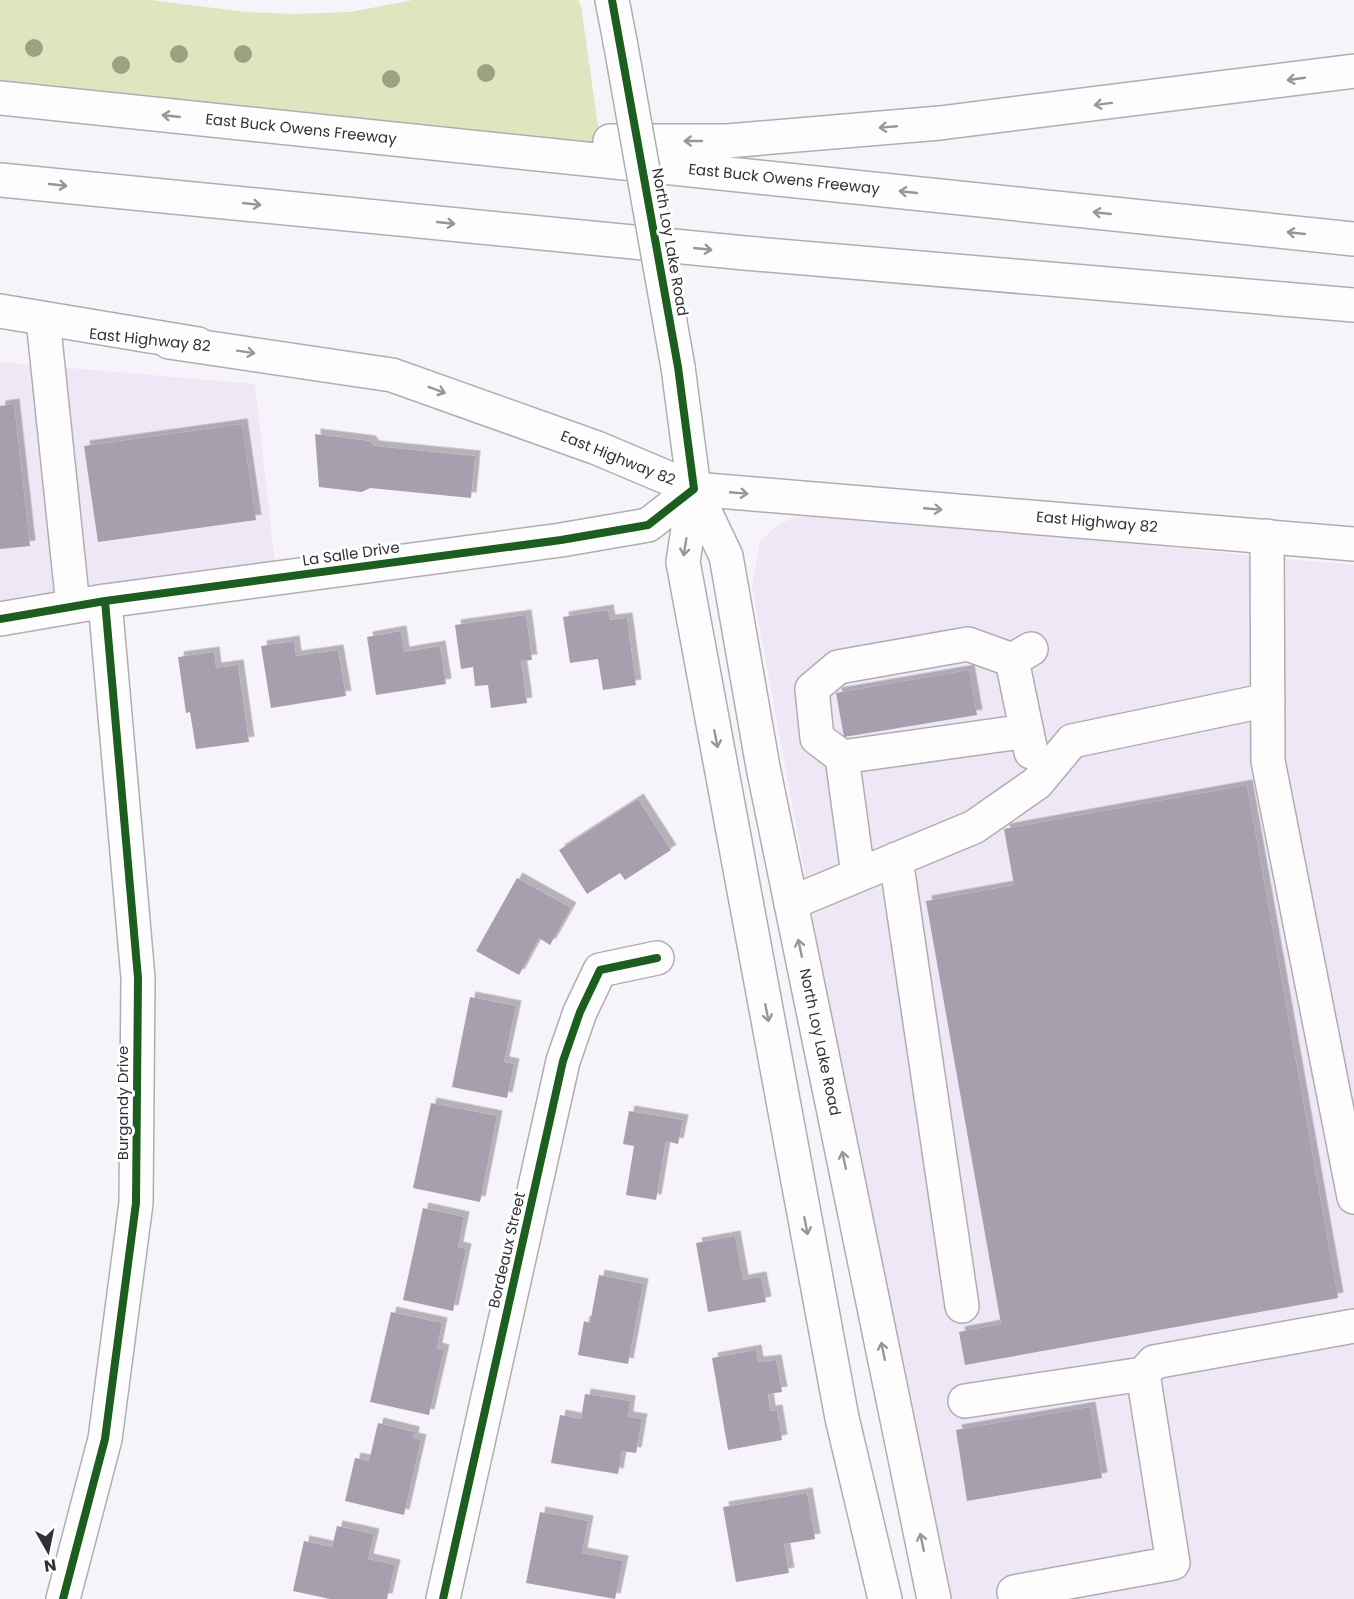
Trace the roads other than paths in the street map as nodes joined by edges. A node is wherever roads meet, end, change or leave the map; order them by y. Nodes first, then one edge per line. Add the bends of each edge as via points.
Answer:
1 (612, 0) edge
2 (1354, 71) edge
3 (0, 98) edge
4 (423, 142) junction
5 (0, 180) edge
6 (1354, 239) edge
7 (1354, 305) edge
8 (0, 310) edge
9 (0, 326) edge
10 (44, 329) junction
11 (198, 344) junction
12 (694, 489) junction
13 (1267, 536) junction
14 (1354, 544) edge
15 (105, 601) junction
16 (73, 606) junction
17 (0, 619) edge
18 (1268, 700) junction
19 (1027, 731) junction
20 (842, 757) junction
21 (1037, 783) junction
22 (896, 859) junction
23 (858, 874) junction
24 (791, 903) junction
25 (657, 957) dead end
26 (1354, 1197) edge
27 (963, 1306) dead end
28 (1354, 1326) edge
29 (1143, 1374) junction
30 (965, 1401) dead end
31 (1014, 1592) dead end
32 (63, 1599) edge
33 (443, 1599) edge
34 (885, 1599) edge
35 (933, 1599) edge

1 - 12 main road, North Loy Lake Road, bridge via 678,367
2 -> 4 main road via 940,123 727,141
4 -> 3 main road, East Buck Owens Freeway
6 -> 4 main road, East Buck Owens Freeway
5 -> 7 main road via 745,253
8 - 11 main road
9 - 10 main road, East Highway 82
10 - 11 main road, East Highway 82
10 - 16 main road
11 -> 12 main road, East Highway 82 via 392,375 597,448
12 -> 13 main road, East Highway 82
12 - 15 main road, La Salle Drive via 648,525 550,542
12 - 24 main road, North Loy Lake Road via 726,556
12 -> 34 main road, North Loy Lake Road via 683,562 842,1418
13 - 14 main road, East Highway 82
13 - 18 main road
15 - 16 main road, La Salle Drive
15 - 32 main road, Burgandy Drive via 138,978 136,1203 105,1439
16 - 17 main road, La Salle Drive
18 - 21 main road via 1072,741
18 - 26 main road via 1268,761
19 - 20 main road
19 - 20 main road via 1022,654 968,644 838,667 812,689 817,738
19 - 21 main road
20 - 23 main road
21 - 22 main road via 974,827
22 - 23 main road
22 - 27 main road
23 - 24 main road
35 -> 24 main road, North Loy Lake Road
25 - 33 main road, Bordeaux Street via 600,970 563,1061
28 - 29 main road via 1154,1362
29 - 30 main road
29 - 31 main road via 1173,1563

